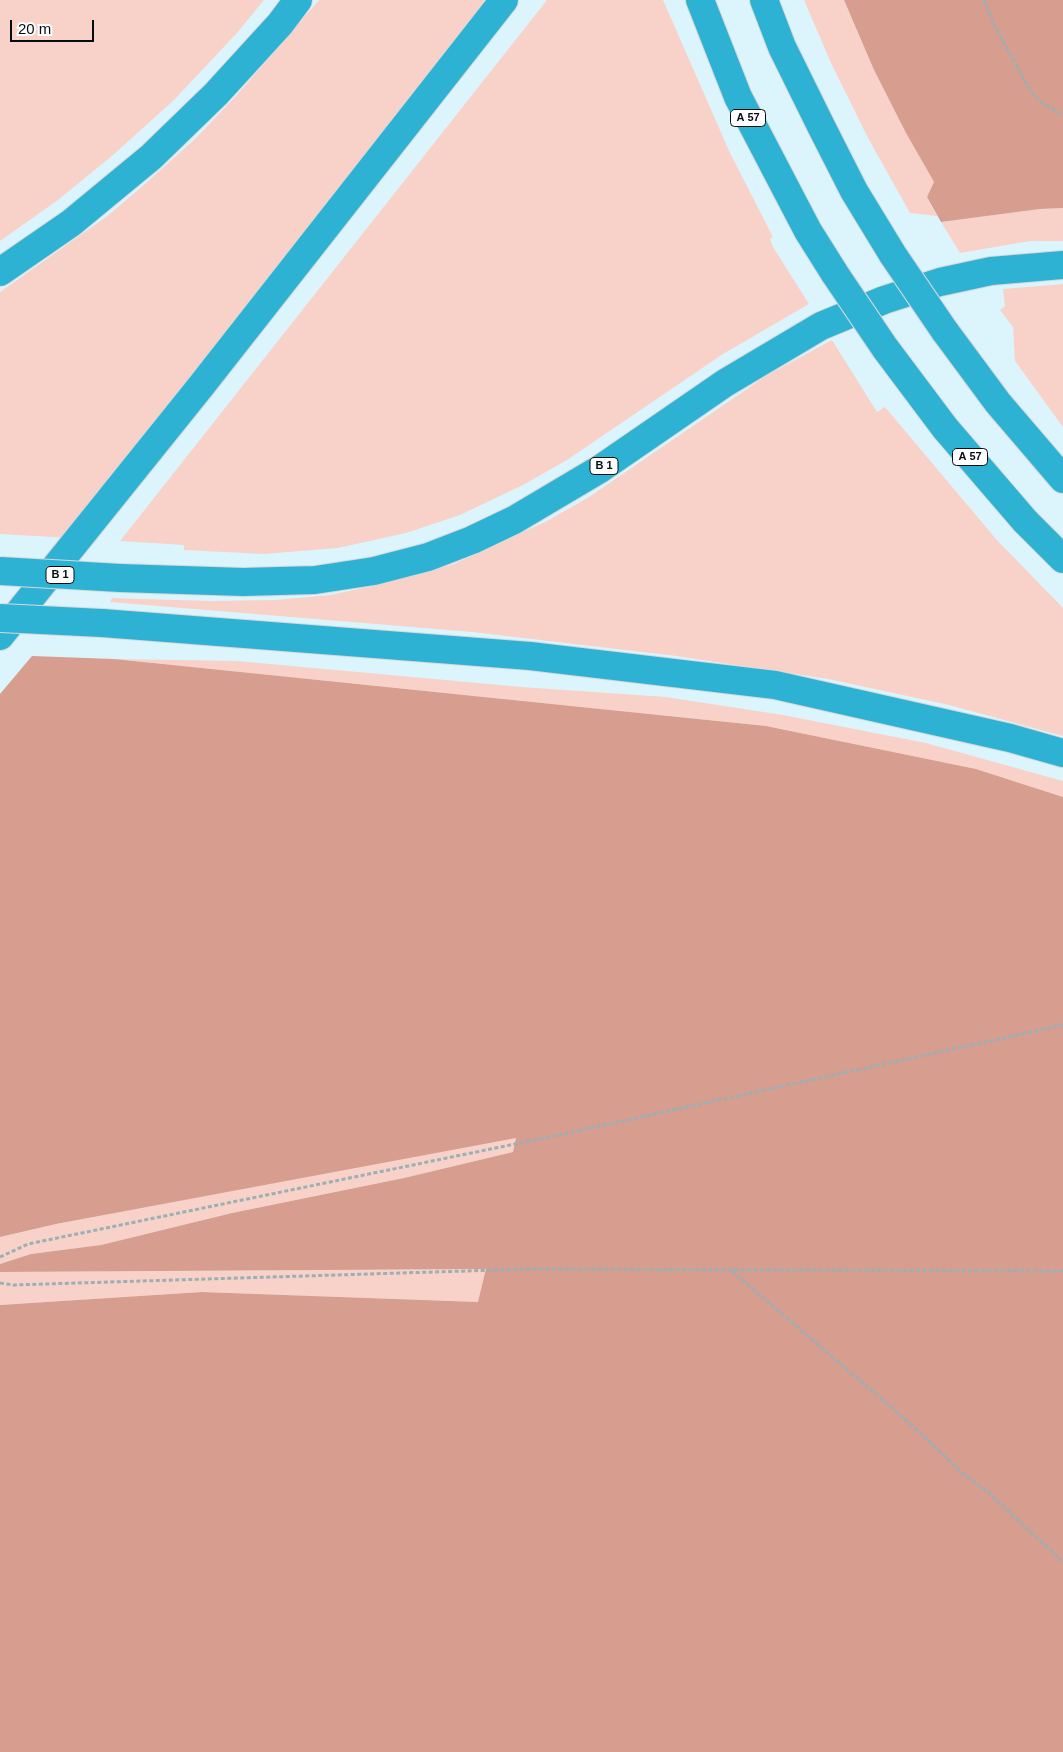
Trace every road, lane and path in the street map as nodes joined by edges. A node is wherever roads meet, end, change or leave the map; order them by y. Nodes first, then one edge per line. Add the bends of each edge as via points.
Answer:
1 (298, 0) edge
2 (504, 0) edge
3 (700, 0) edge
4 (764, 0) edge
5 (984, 0) edge
6 (1063, 115) edge
7 (1063, 265) edge
8 (0, 272) edge
9 (1063, 479) edge
10 (1063, 559) edge
11 (0, 571) edge
12 (0, 618) edge
13 (0, 636) edge
14 (1063, 753) edge
15 (1063, 1025) edge
16 (0, 1257) edge
17 (732, 1270) junction
18 (1063, 1271) edge
19 (0, 1283) edge
20 (1063, 1562) edge

1 - 8 highway via 216,94 151,157 71,223
2 - 13 highway
3 - 10 highway, A 57, bridge via 738,97 808,231 835,274 884,348 945,428 1025,521
4 - 9 highway, bridge via 782,47 854,191 944,330 998,403
5 - 6 path via 1030,90 1039,101
7 - 11 highway, B 1, bridge via 991,271 940,282 884,300 821,326 725,382 600,469 514,520 428,556 374,571 315,580 243,582
12 - 14 highway, bridge via 530,656 775,686 1010,738
15 - 16 path via 554,1136 28,1244
17 - 18 path
17 - 19 path via 530,1269 23,1285
17 - 20 path via 906,1420 966,1477 987,1491

